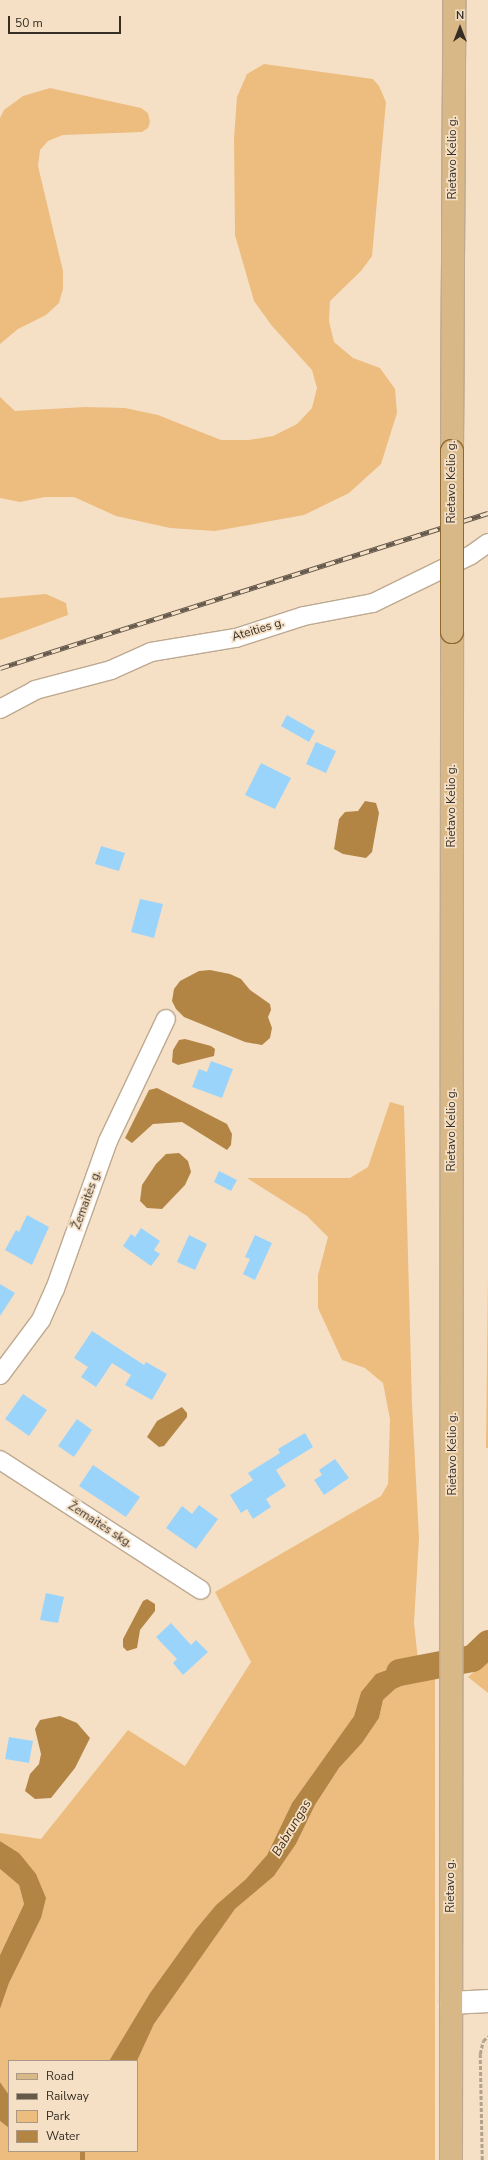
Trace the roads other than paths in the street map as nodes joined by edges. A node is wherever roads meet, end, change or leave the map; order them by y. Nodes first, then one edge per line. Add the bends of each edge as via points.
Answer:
1 (454, 0) edge
2 (488, 543) edge
3 (0, 709) edge
4 (166, 1019) dead end
5 (0, 1375) edge
6 (0, 1460) edge
7 (201, 1590) dead end
8 (453, 1612) joint
9 (488, 2002) edge
10 (451, 2003) junction
11 (451, 2160) edge

1 - 8 main road, Rietavo Kelio g., bridge
2 - 3 street, Ateities g. via 471,555 373,603 304,616 236,638 151,652 111,670 35,690
4 - 5 street, Žemaitės g. via 108,1141 55,1289 41,1320
6 - 7 street, Žemaitės skg.
8 - 10 main road, Rietavo g.
9 - 10 main road
10 - 11 main road, Rietavo g.

